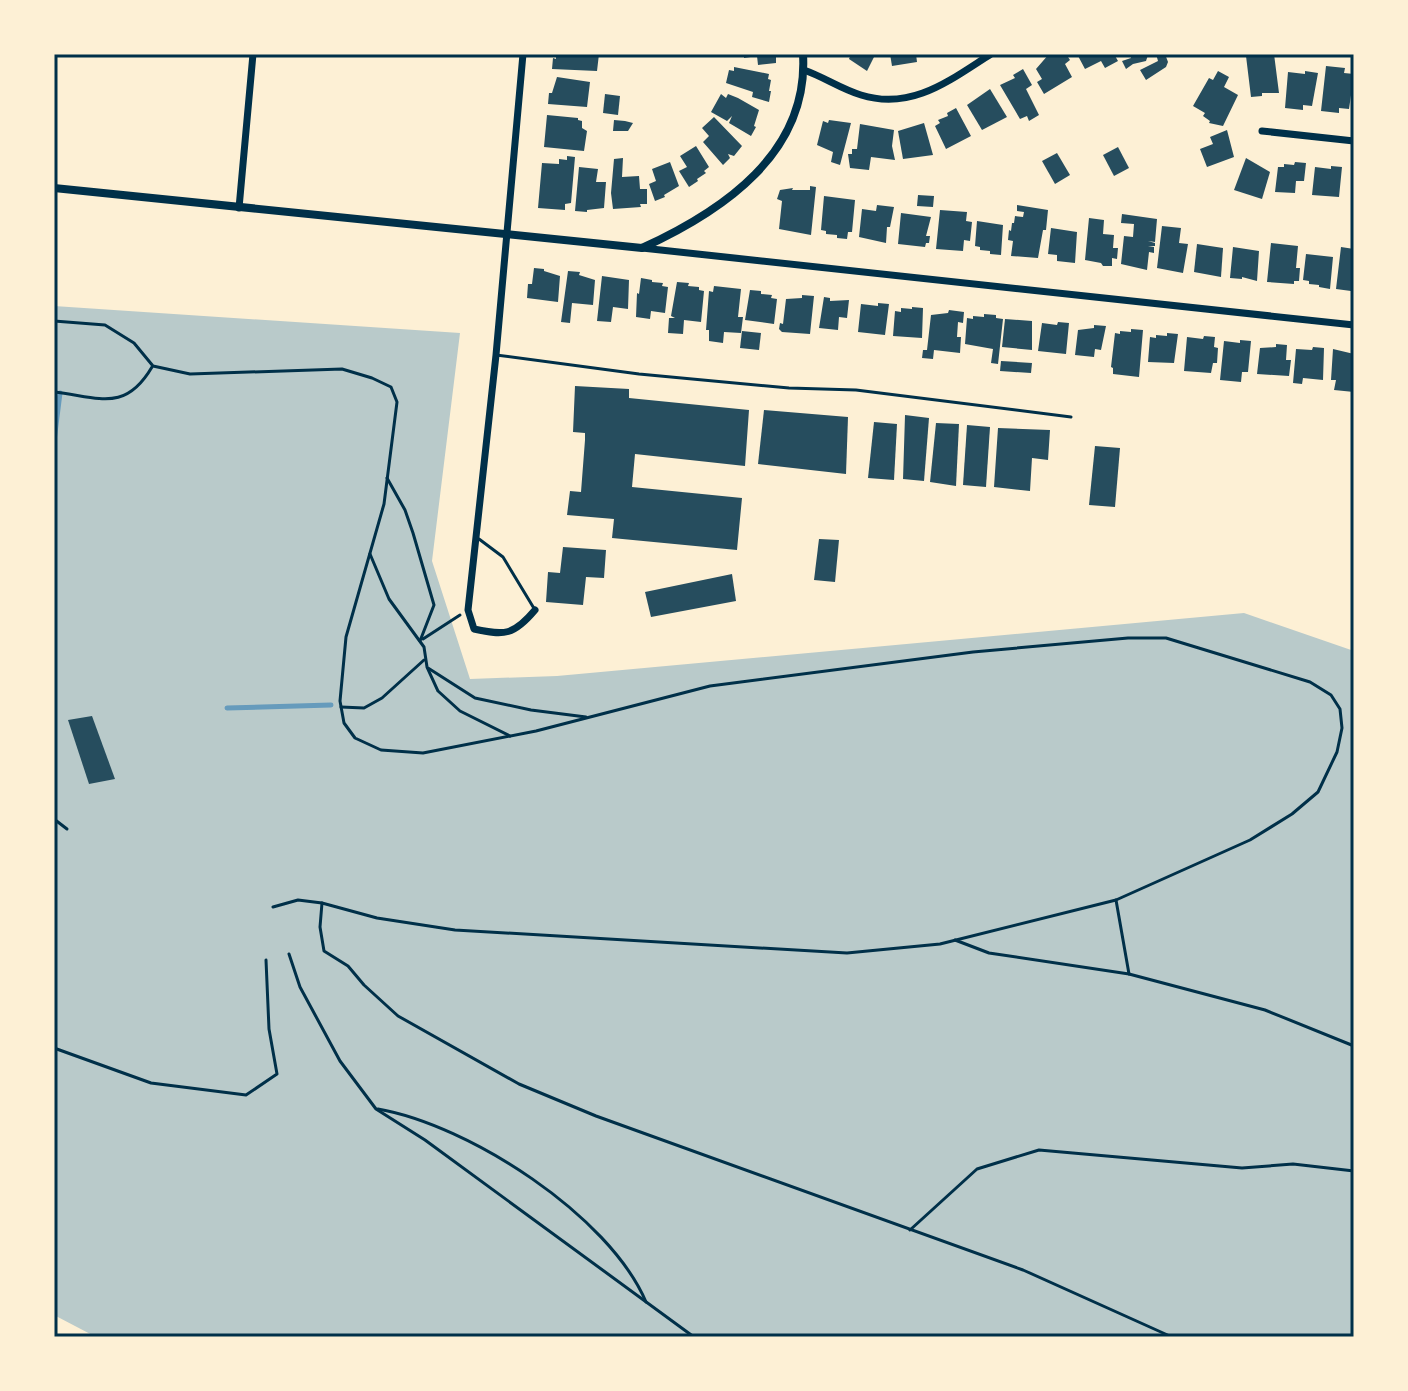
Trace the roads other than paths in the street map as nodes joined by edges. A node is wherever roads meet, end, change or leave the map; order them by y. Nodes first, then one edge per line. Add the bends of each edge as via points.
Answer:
1 (253, 54) edge
2 (523, 54) edge
3 (803, 54) edge
4 (991, 54) edge
5 (804, 70) junction
6 (1262, 131) dead end
7 (1354, 141) edge
8 (54, 188) edge
9 (239, 208) junction
10 (506, 234) junction
11 (642, 248) junction
12 (1354, 325) edge
13 (496, 355) junction
14 (1071, 417) dead end
15 (476, 536) junction
16 (535, 610) joint
17 (289, 954) dead end
18 (376, 1109) junction
19 (647, 1305) junction
20 (694, 1337) edge

1 - 9 street
2 - 10 street
3 - 5 street
4 - 5 street via 931,92 903,99 862,96
5 - 11 street via 798,105 775,154 756,176
6 - 7 street
8 - 9 street
9 - 10 street
10 - 11 street
10 - 13 street
11 - 12 street
13 - 14 lane
13 - 15 street
15 - 16 lane via 503,557
15 - 16 street via 468,610 474,629 500,635 521,626
17 - 18 lane via 300,987 340,1061
18 - 19 lane
18 - 19 lane via 403,1113 523,1172 620,1256
19 - 20 lane

